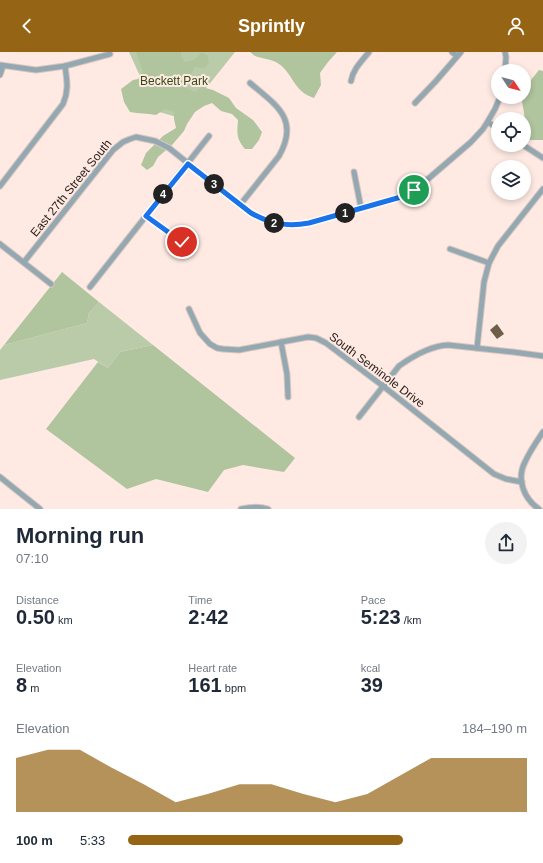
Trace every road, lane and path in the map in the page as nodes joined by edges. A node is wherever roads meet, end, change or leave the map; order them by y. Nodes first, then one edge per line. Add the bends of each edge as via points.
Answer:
1 (369, 52) edge
2 (452, 52) edge
3 (505, 52) edge
4 (110, 54) dead end
5 (459, 54) edge
6 (506, 64) edge
7 (1, 66) edge
8 (65, 66) junction
9 (0, 76) edge
10 (351, 81) dead end
11 (250, 83) dead end
12 (414, 103) dead end
13 (497, 104) edge
14 (488, 122) junction
15 (491, 124) edge
16 (209, 136) dead end
17 (531, 150) edge
18 (543, 158) edge
19 (188, 164) junction
20 (354, 172) dead end
21 (0, 186) edge
22 (543, 189) edge
23 (240, 205) junction
24 (361, 208) junction
25 (146, 216) junction
26 (182, 242) dead end
27 (0, 244) edge
28 (450, 249) dead end
29 (24, 262) junction
30 (489, 263) junction
31 (51, 284) dead end
32 (90, 287) dead end
33 (189, 309) dead end
34 (281, 342) junction
35 (477, 348) junction
36 (543, 356) edge
37 (383, 386) junction
38 (288, 397) dead end
39 (360, 417) dead end
40 (543, 432) edge
41 (0, 478) edge
42 (522, 482) junction
43 (40, 509) edge
44 (241, 509) edge
45 (268, 509) edge
46 (539, 509) edge

1 - 10 street via 355,69
2 - 5 street
3 - 6 street
4 - 8 street
5 - 12 street
7 - 8 street via 36,70
7 - 9 street
8 - 21 street via 68,90 63,104
11 - 23 street via 281,111 287,125 287,137 279,156
13 - 14 street
14 - 15 street
14 - 24 street via 471,142 414,190 401,197
16 - 19 street
17 - 18 street
19 - 23 street
19 - 25 street
19 - 29 street, East 27th Street South via 169,148 154,140 136,137 123,142 113,150
20 - 24 street
22 - 30 street via 498,246
23 - 24 street via 263,219 288,225 309,223
25 - 26 street
25 - 32 street
27 - 29 street
28 - 30 street
29 - 31 street
30 - 35 street via 484,282
33 - 34 street, South Seminole Drive via 200,333 217,348 239,350
34 - 37 street, South Seminole Drive via 316,338
34 - 38 street
35 - 36 street
35 - 37 street via 448,345 432,348 399,366
37 - 39 street
37 - 42 street, South Seminole Drive via 494,474
40 - 42 street via 524,462
41 - 43 street
42 - 46 street via 525,494
44 - 45 street

